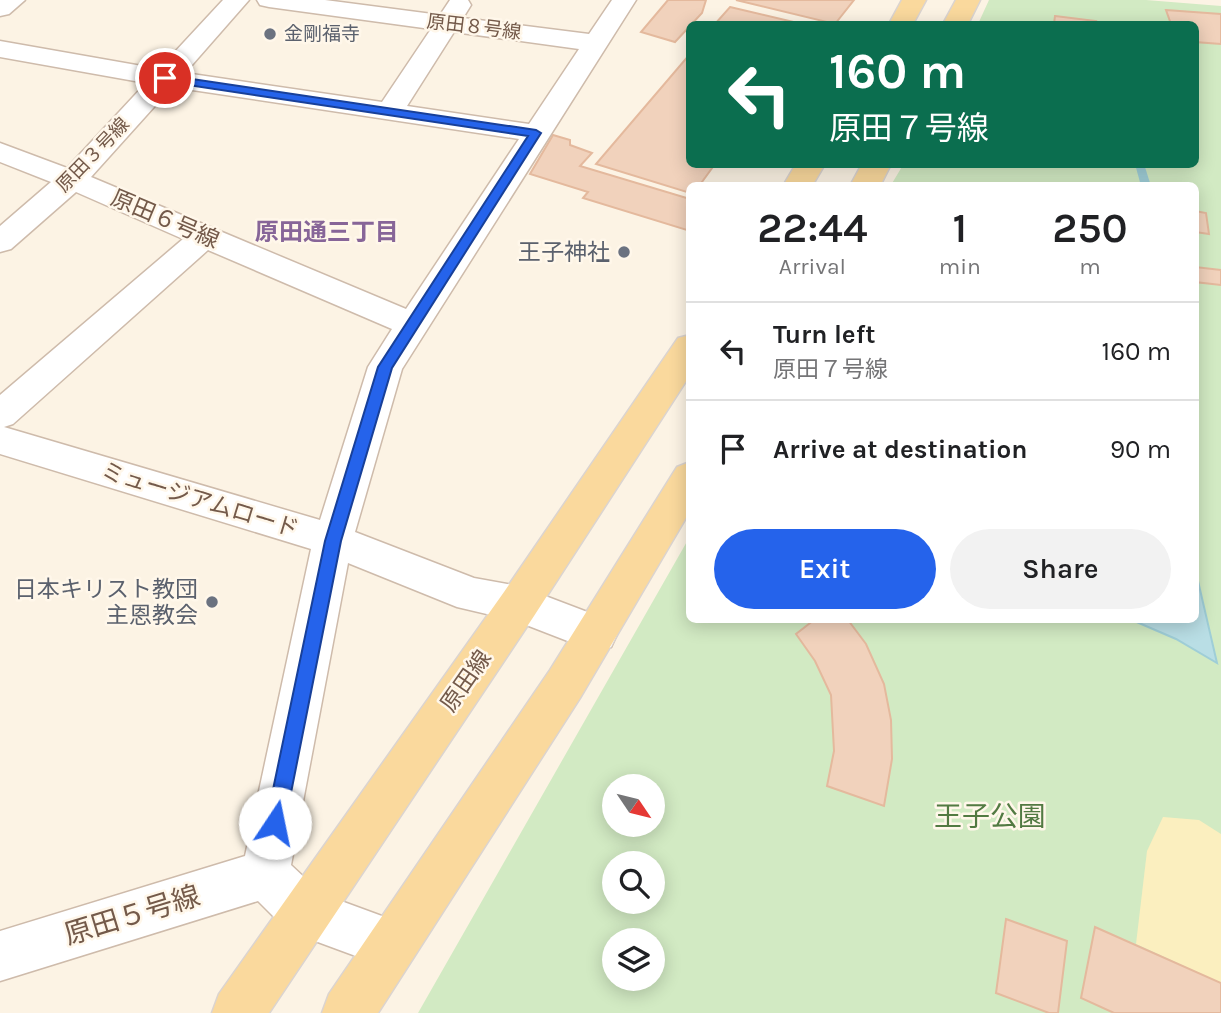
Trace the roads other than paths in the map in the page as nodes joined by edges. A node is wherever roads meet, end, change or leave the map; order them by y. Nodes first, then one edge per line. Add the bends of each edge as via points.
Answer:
1 (13, 0) edge
2 (237, 0) edge
3 (270, 0) edge
4 (462, 0) edge
5 (624, 0) edge
6 (914, 0) edge
7 (968, 0) edge
8 (0, 9) edge
9 (903, 21) edge
10 (958, 21) edge
11 (446, 23) junction
12 (596, 43) junction
13 (0, 49) edge
14 (165, 78) junction
15 (389, 112) junction
16 (536, 133) junction
17 (0, 152) edge
18 (72, 180) junction
19 (205, 236) junction
20 (0, 243) edge
21 (413, 326) junction
22 (686, 353) edge
23 (0, 415) edge
24 (0, 440) edge
25 (686, 484) edge
26 (333, 541) junction
27 (519, 604) junction
28 (596, 634) junction
29 (265, 874) junction
30 (306, 913) junction
31 (391, 944) junction
32 (0, 956) edge
33 (238, 1013) edge
34 (348, 1013) edge

1 - 8 street
2 - 14 street, 原田３号線
3 - 11 street, 原田８号線
4 - 11 street
5 - 12 street
6 - 9 main road
7 - 10 main road
11 - 12 street, 原田８号線
11 - 15 street
12 - 16 street
13 - 14 street
14 - 15 street
14 - 18 street, 原田３号線
15 - 16 street
16 - 21 street
17 - 18 street, 原田６号線
18 - 19 street, 原田６号線
18 - 20 street, 原田３号線
19 - 21 street, 原田６号線
19 - 23 street
21 - 26 street via 385,367
22 - 27 main road, 原田線
24 - 26 street, ミュージアムロード
25 - 28 main road
26 - 27 street, ミュージアムロード via 471,595
26 - 29 street
27 - 28 street, ミュージアムロード
27 - 30 main road, 原田線
28 - 31 main road
29 - 30 street
29 - 32 street, 原田５号線
30 - 31 street
30 - 33 main road, 原田線
31 - 34 main road

